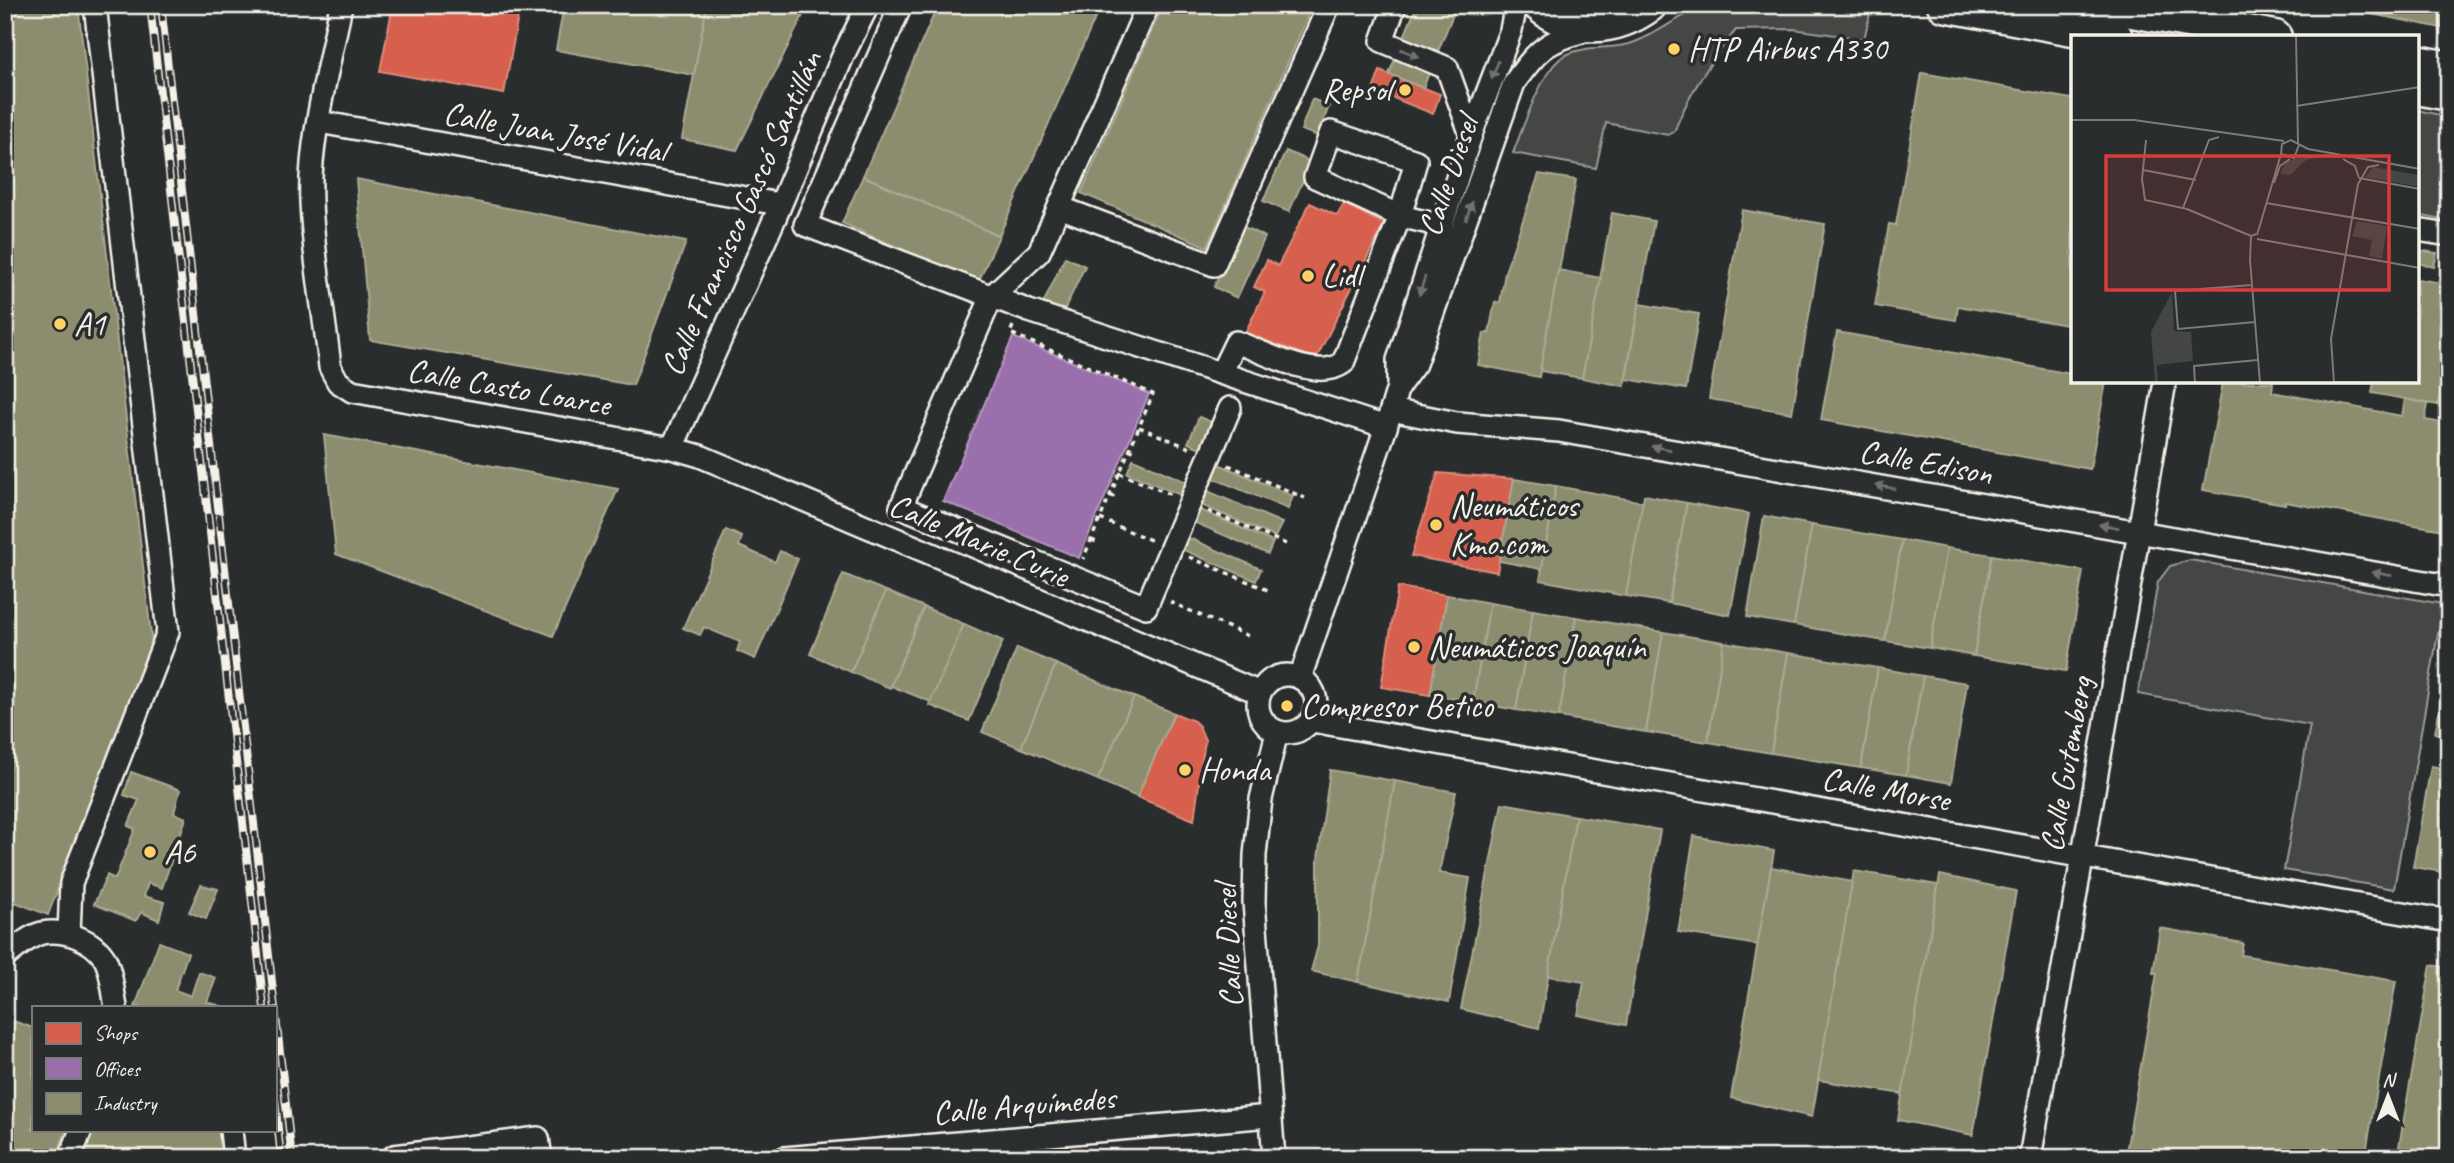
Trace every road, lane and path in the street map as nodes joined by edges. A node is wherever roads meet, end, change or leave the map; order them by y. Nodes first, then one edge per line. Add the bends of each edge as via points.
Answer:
1 (95, 5) edge
2 (341, 5) edge
3 (868, 5) edge
4 (901, 5) edge
5 (1148, 5) edge
6 (1329, 5) edge
7 (1395, 5) edge
8 (1516, 5) edge
9 (1539, 5) edge
10 (1650, 5) edge
11 (1944, 5) edge
12 (2099, 5) edge
13 (1600, 26) junction
14 (2072, 32) edge
15 (2098, 35) edge
16 (2264, 35) edge
17 (2419, 62) edge
18 (2449, 68) edge
19 (2419, 88) edge
20 (2449, 94) edge
21 (319, 122) junction
22 (1471, 135) junction
23 (779, 204) junction
24 (1059, 207) junction
25 (1399, 216) junction
26 (1442, 226) junction
27 (2419, 230) edge
28 (2449, 235) edge
29 (992, 296) junction
30 (1021, 308) junction
31 (1221, 373) junction
32 (2165, 383) edge
33 (1398, 387) junction
34 (1230, 408) dead end
35 (1389, 419) junction
36 (672, 448) junction
37 (1129, 449) junction
38 (1138, 453) dead end
39 (1110, 495) junction
40 (1119, 499) dead end
41 (2138, 531) junction
42 (1091, 540) junction
43 (1100, 543) dead end
44 (1081, 564) dead end
45 (2449, 586) edge
46 (1151, 594) junction
47 (1248, 636) dead end
48 (1300, 678) junction
49 (1259, 693) junction
50 (1312, 721) junction
51 (1277, 732) junction
52 (2083, 856) junction
53 (2449, 921) edge
54 (69, 933) junction
55 (5, 957) edge
56 (116, 1006) edge
57 (1270, 1116) junction
58 (79, 1132) edge
59 (231, 1132) edge
60 (70, 1158) edge
61 (234, 1158) edge
62 (394, 1158) edge
63 (541, 1158) edge
64 (784, 1158) edge
65 (1273, 1158) edge
66 (2030, 1158) edge

1 - 54 street via 168,632 71,883
2 - 21 street
3 - 23 street, Calle Francisco Gascó Santillán
4 - 29 street, Calle Edison via 805,225
5 - 24 street
6 - 24 street via 1214,265
7 -> 22 street via 1382,41 1447,68
8 -> 22 street, Calle Diesel
9 - 13 highway via 1562,20
10 - 13 highway via 1636,15
11 - 14 highway
12 - 16 highway
33 -> 13 street, Calle Diesel via 1415,364 1514,83 1536,52 1559,38
14 - 15 highway
17 - 18 highway
19 - 20 highway
21 - 23 street, Calle Juan José Vidal
21 - 36 street, Calle Casto Loarce via 311,201 330,366 338,382 352,391
22 - 26 street, Calle Diesel
23 - 36 street, Calle Francisco Gascó Santillán
24 - 29 street via 1040,253
25 - 25 street via 1315,177 1331,132 1416,161
25 - 26 street
25 - 31 street via 1343,363 1335,369 1313,370 1236,342
26 -> 33 street, Calle Diesel via 1398,360
27 - 28 street
29 - 30 street, Calle Edison
29 - 46 street via 901,507 1146,607
30 - 31 street, Calle Edison
30 - 37 path via 1010,333 1153,394
31 - 35 street, Calle Edison
32 - 41 street, Calle Gutemberg
33 - 35 street, Calle Diesel
34 - 46 street
41 -> 35 street, Calle Edison via 1559,431
35 - 48 street, Calle Diesel
36 - 49 street, Calle Marie Curie
37 - 38 path
37 - 39 path
39 - 40 path
39 - 42 path
45 -> 41 street, Calle Edison
41 - 52 street, Calle Gutemberg
42 - 43 path
42 - 44 path
46 - 47 path
48 - 49 street via 1281,675
48 - 50 street via 1317,702
49 - 51 street via 1260,716
50 - 51 street via 1296,732
50 - 52 street, Calle Morse
51 - 57 street, Calle Diesel via 1261,799 1254,902
52 - 53 street, Calle Morse
52 - 66 street, Calle Gutemberg
54 - 55 street via 40,933
54 - 56 street via 91,944 105,960
57 - 64 street, Calle Arquímedes
57 - 65 street, Calle Diesel
58 - 60 street
59 - 61 street
62 - 63 street via 538,1138

